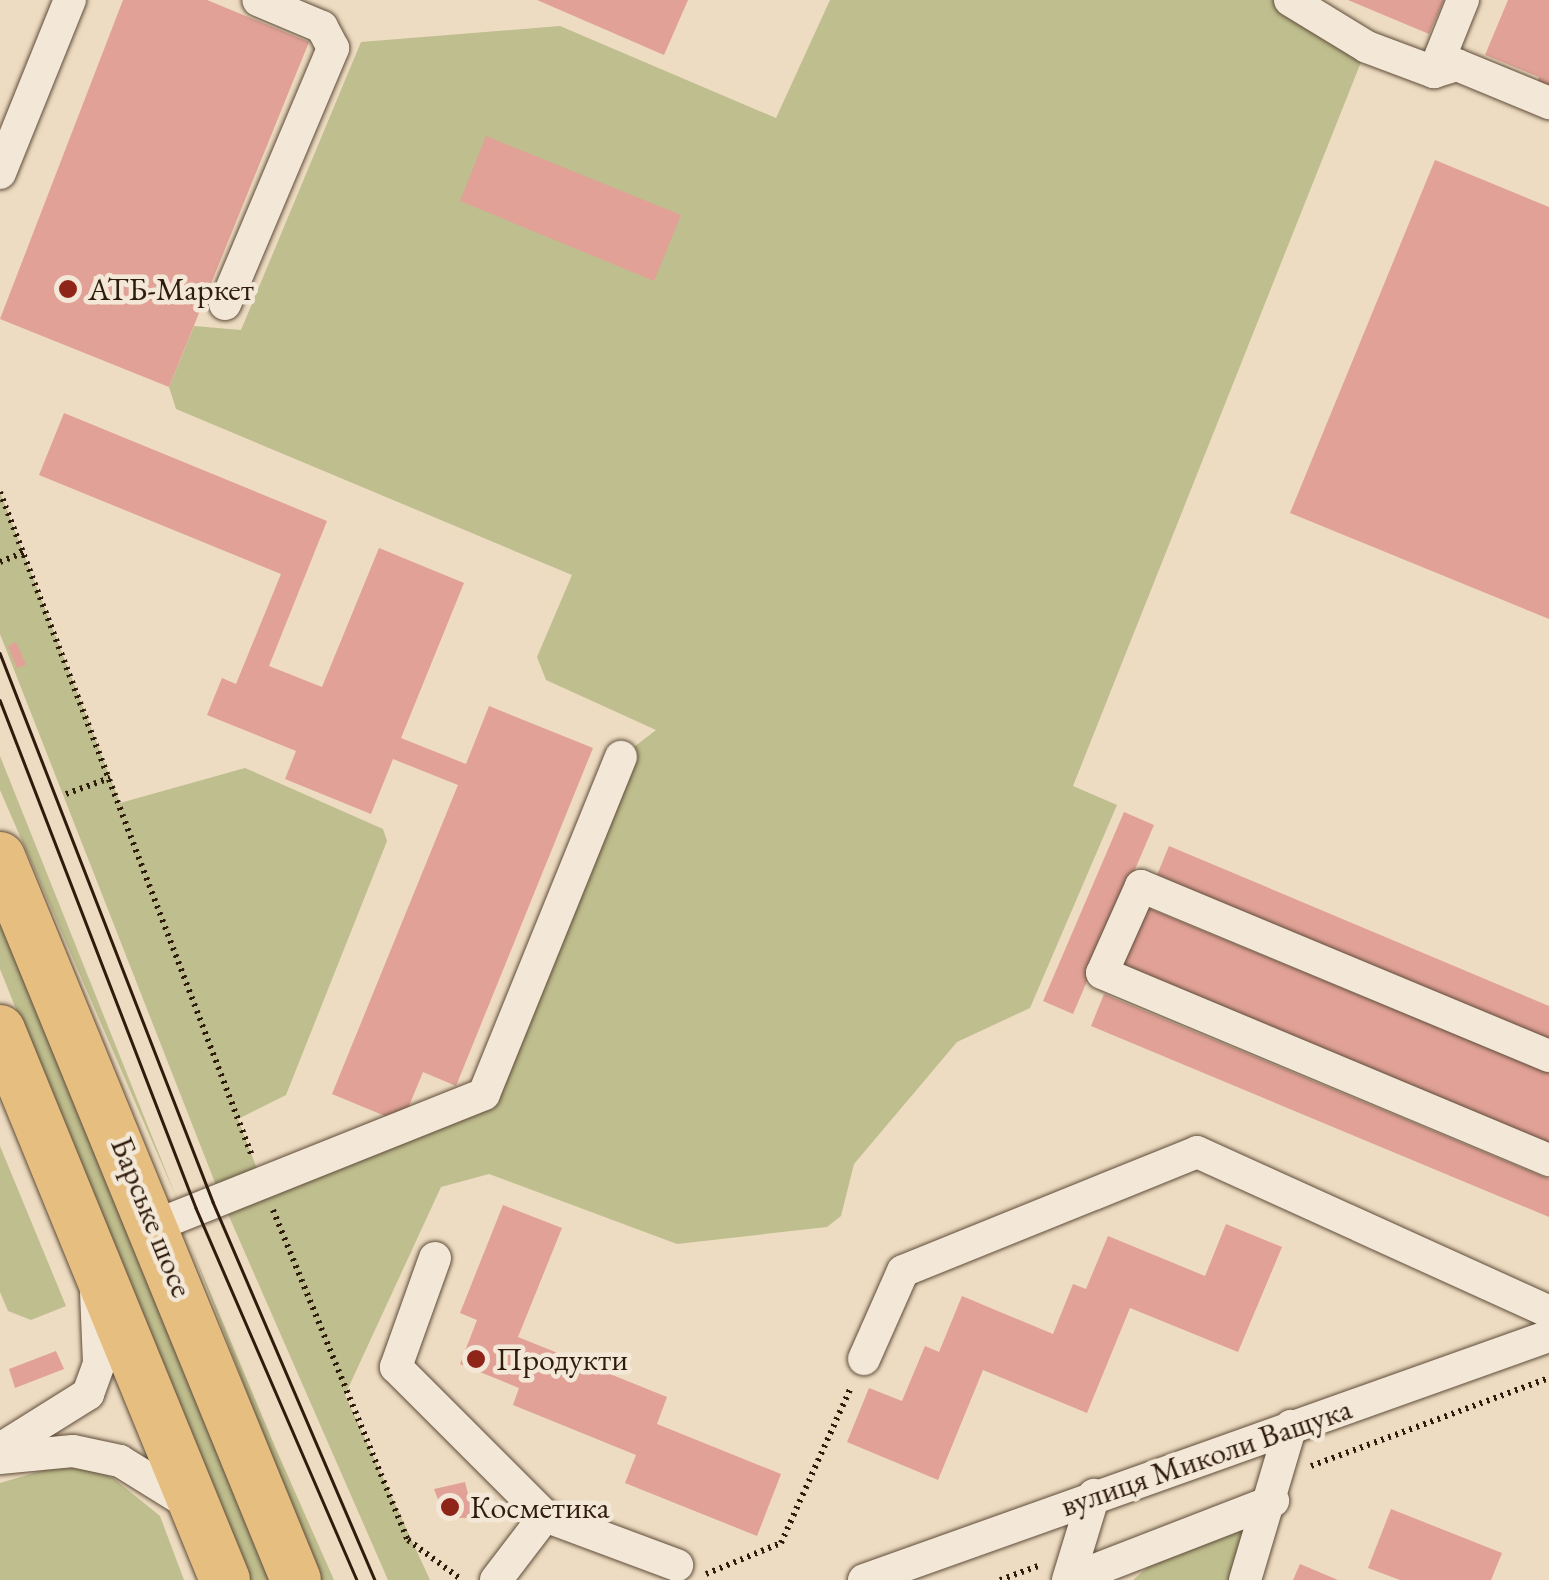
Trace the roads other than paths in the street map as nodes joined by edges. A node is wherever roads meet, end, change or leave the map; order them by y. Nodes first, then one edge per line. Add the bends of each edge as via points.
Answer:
1 (70, 0) edge
2 (258, 0) edge
3 (1290, 0) edge
4 (1463, 0) edge
5 (1434, 72) junction
6 (1549, 103) edge
7 (0, 173) edge
8 (225, 304) dead end
9 (621, 757) dead end
10 (0, 857) edge
11 (0, 1030) edge
12 (1549, 1056) edge
13 (1549, 1160) edge
14 (157, 1225) junction
15 (435, 1258) dead end
16 (96, 1262) junction
17 (1549, 1312) edge
18 (1549, 1336) edge
19 (864, 1359) road end
20 (1291, 1426) junction
21 (0, 1449) edge
22 (0, 1458) edge
23 (1094, 1495) junction
24 (1273, 1501) junction
25 (198, 1509) junction
26 (545, 1516) junction
27 (677, 1566) road end
28 (920, 1569) edge
29 (225, 1580) edge
30 (296, 1580) edge
31 (496, 1580) edge
32 (864, 1580) edge
33 (1068, 1580) edge
34 (1245, 1580) edge

1 - 7 street
2 - 8 street via 322,27 333,48
3 - 5 street via 1366,48
4 - 5 street
5 - 6 street via 1457,65
9 - 14 street via 484,1094
10 - 14 highway, Барське шосе
11 - 16 highway
12 - 13 street via 1140,886 1102,974
14 - 30 highway, Барське шосе
15 - 26 street via 396,1367
16 - 21 street via 99,1363 88,1394
16 - 25 highway
17 - 19 street via 1198,1152 903,1272
18 - 20 street, вулиця Миколи Ващука
20 - 23 street, вулиця Миколи Ващука
20 - 24 street
22 - 25 street via 73,1451 120,1461
23 - 28 street, вулиця Миколи Ващука
23 - 33 street
24 - 33 street
24 - 34 street
25 - 29 highway
26 - 27 street
26 - 31 street
28 - 32 street, вулиця Миколи Ващука

